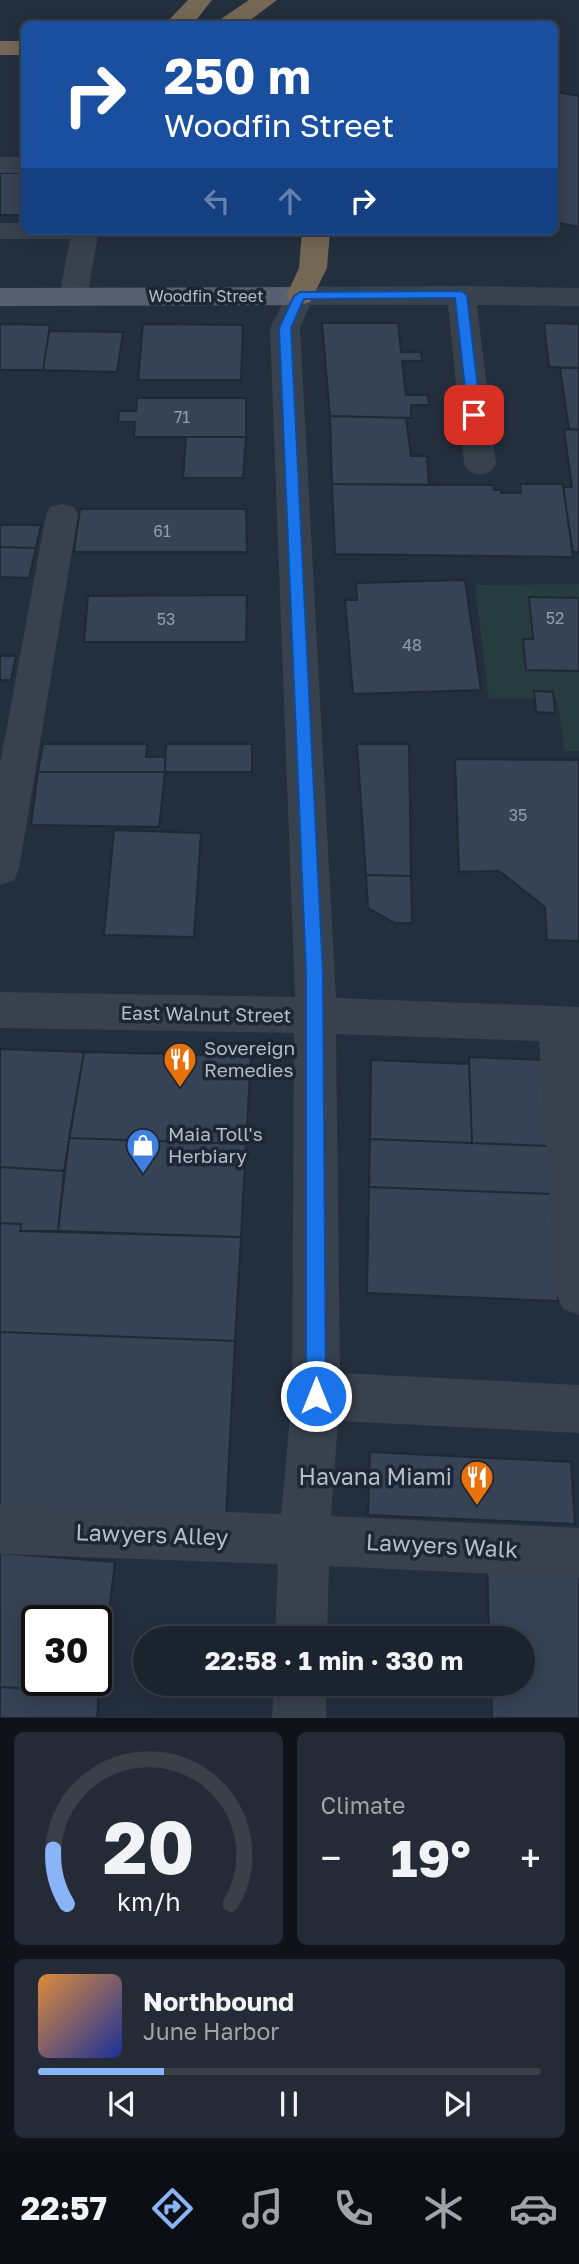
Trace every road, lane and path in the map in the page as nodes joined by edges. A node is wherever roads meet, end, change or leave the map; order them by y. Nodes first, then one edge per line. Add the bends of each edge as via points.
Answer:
1 (200, 0) edge
2 (265, 0) edge
3 (276, 0) edge
4 (182, 21) edge
5 (234, 21) edge
6 (266, 21) edge
7 (0, 48) edge
8 (21, 48) edge
9 (0, 66) edge
10 (21, 66) edge
11 (0, 164) edge
12 (21, 165) edge
13 (0, 231) edge
14 (21, 231) edge
15 (84, 235) edge
16 (316, 235) edge
17 (461, 295) junction
18 (300, 296) junction
19 (73, 297) junction
20 (579, 297) edge
21 (0, 298) edge
22 (480, 464) dead end
23 (62, 515) dead end
24 (0, 869) edge
25 (0, 1010) edge
26 (313, 1015) junction
27 (569, 1025) edge
28 (579, 1293) edge
29 (316, 1396) junction
30 (579, 1409) edge
31 (0, 1529) edge
32 (304, 1540) junction
33 (579, 1553) edge
34 (301, 1626) edge
35 (300, 1696) edge
36 (299, 1718) edge

1 - 4 highway
2 - 5 highway
3 - 6 highway
7 - 8 highway
9 - 10 highway
11 - 12 street
13 - 14 street
15 - 19 street
16 - 18 highway via 313,268
17 - 18 street, Woodfin Street
17 - 20 street, Woodfin Street
17 - 22 street
18 - 19 main road, Woodfin Street
18 - 26 street via 285,328 315,973
19 - 21 main road, Woodfin Street
23 - 24 street
25 - 26 street, East Walnut Street
26 - 27 street, East Walnut Street
26 - 29 street
27 - 28 street
29 - 30 street
29 - 32 street
31 - 32 street, Lawyers Alley
32 - 33 street, Lawyers Walk
32 - 34 street
35 - 36 street

